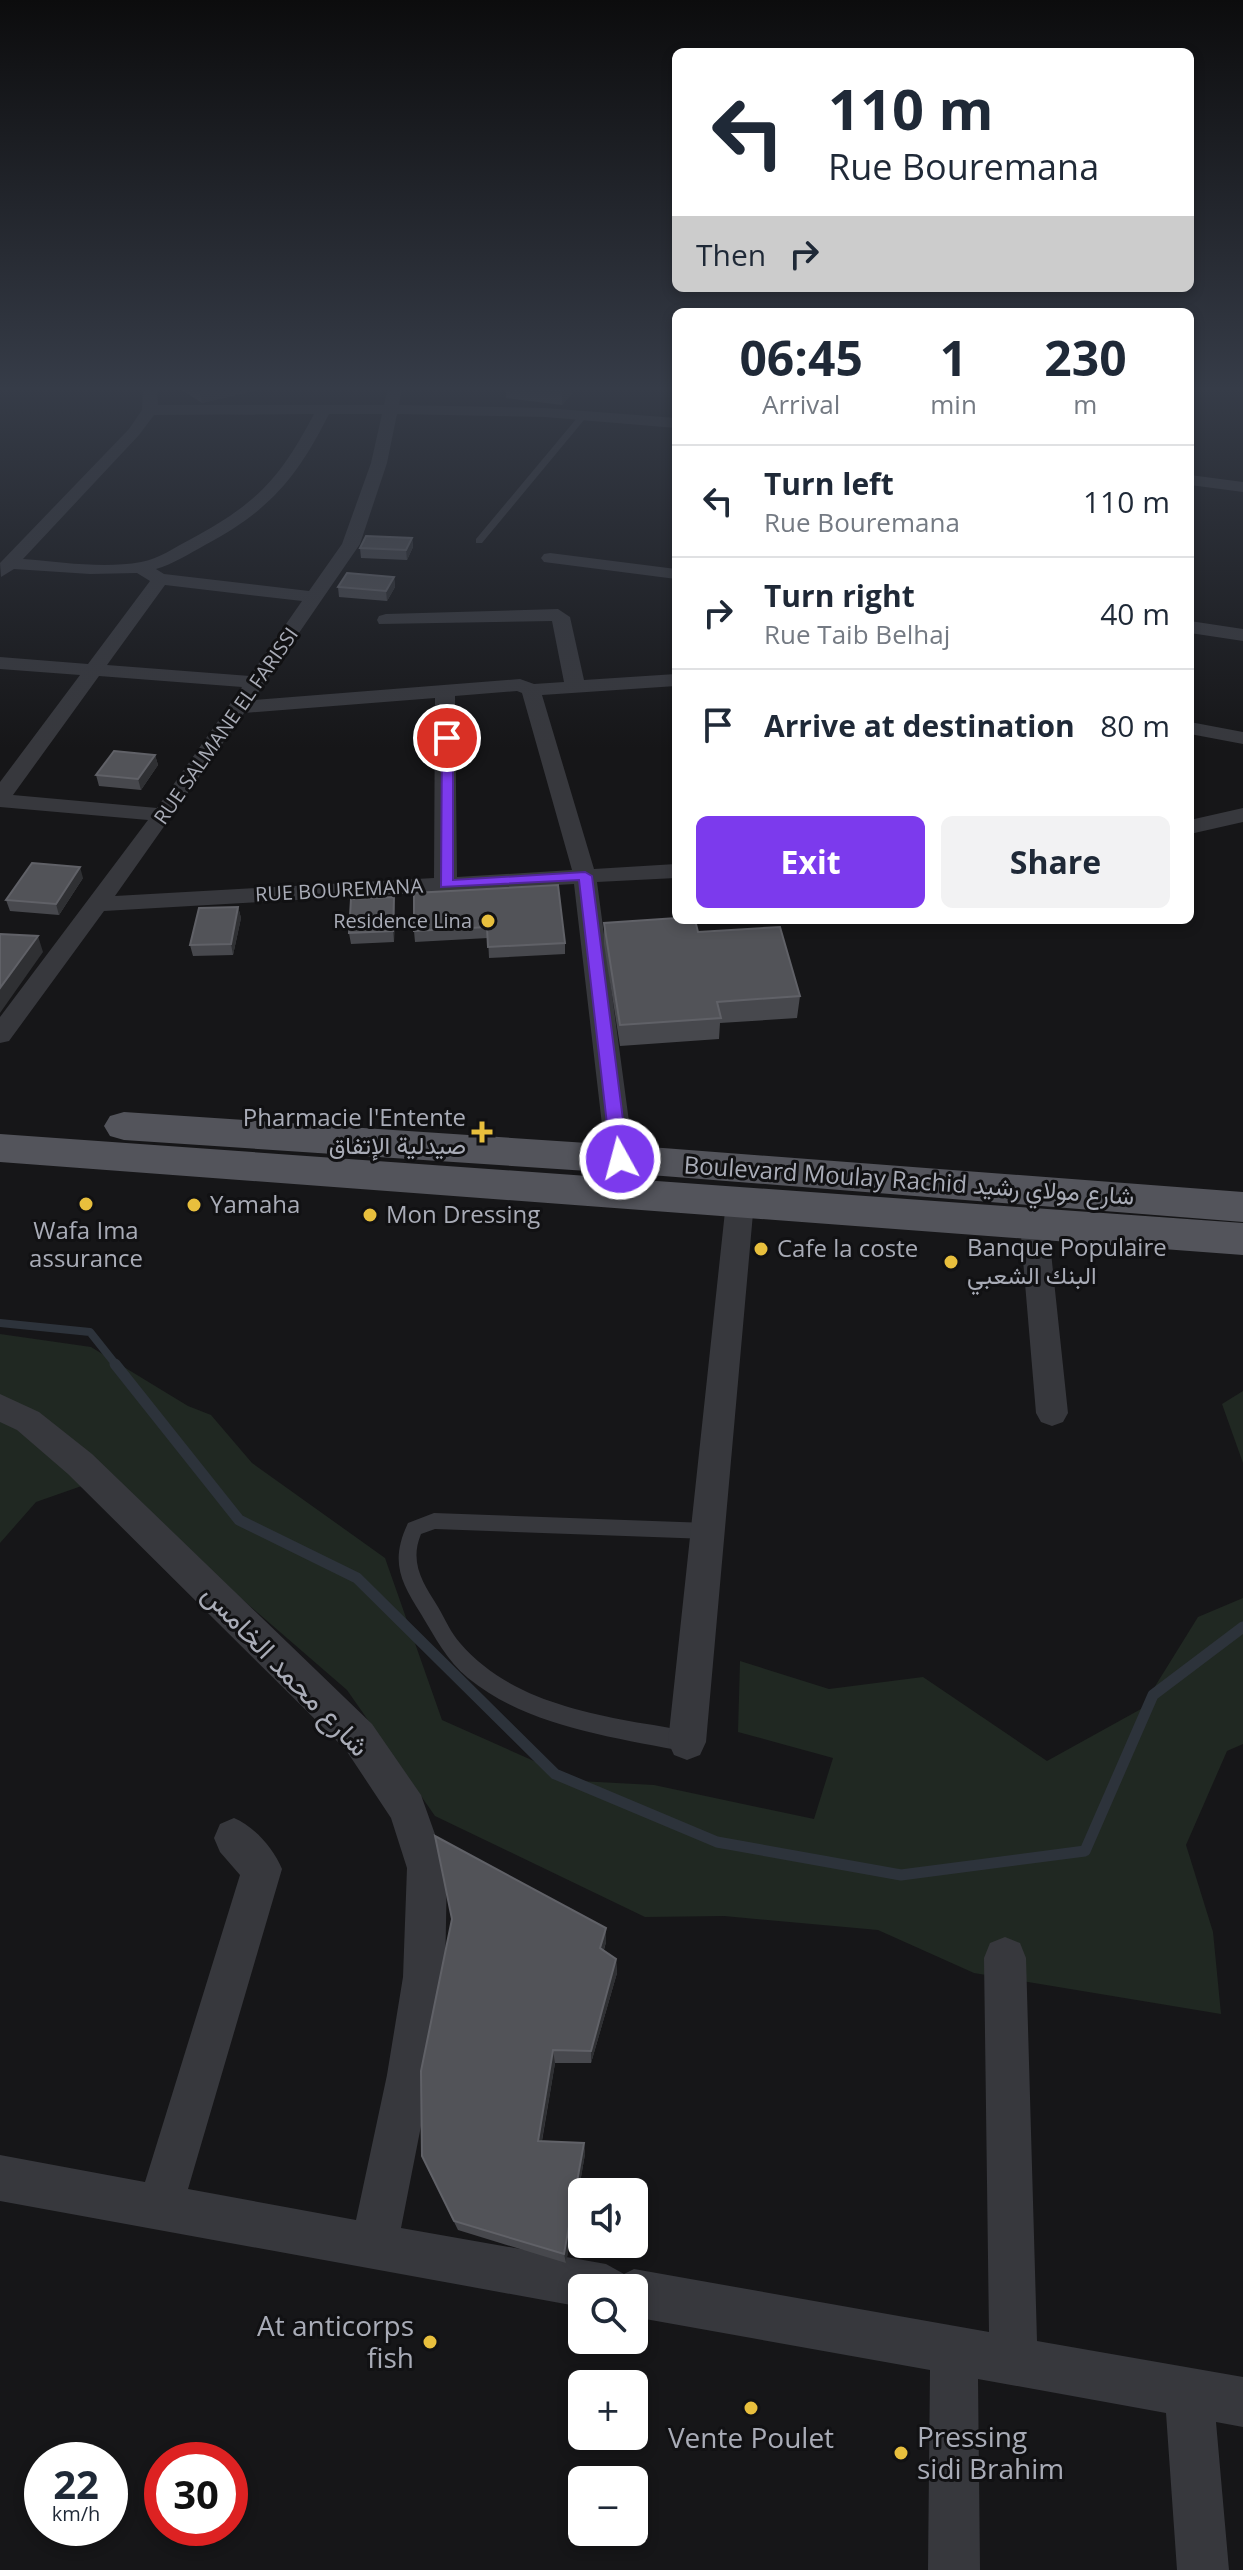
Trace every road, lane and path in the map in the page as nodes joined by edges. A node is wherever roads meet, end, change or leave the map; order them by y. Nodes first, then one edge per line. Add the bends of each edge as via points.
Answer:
1 (61, 508) edge
2 (255, 508) edge
3 (364, 508) edge
4 (507, 508) edge
5 (479, 541) dead end
6 (0, 543) edge
7 (26, 545) junction
8 (550, 558) dead end
9 (5, 568) edge
10 (141, 568) junction
11 (672, 573) edge
12 (160, 579) junction
13 (316, 597) junction
14 (386, 620) dead end
15 (1194, 628) edge
16 (1243, 635) edge
17 (0, 663) edge
18 (95, 671) junction
19 (672, 680) edge
20 (253, 682) junction
21 (575, 687) junction
22 (445, 690) junction
23 (531, 690) junction
24 (238, 707) junction
25 (1194, 729) edge
26 (1243, 738) edge
27 (0, 799) edge
28 (163, 815) junction
29 (1243, 815) edge
30 (1194, 826) edge
31 (672, 871) edge
32 (585, 876) junction
33 (446, 884) junction
34 (98, 904) junction
35 (41, 943) dead end
36 (69, 945) junction
37 (0, 1035) edge
38 (0, 1118) edge
39 (0, 1148) edge
40 (620, 1159) junction
41 (740, 1202) junction
42 (1243, 1207) edge
43 (1034, 1224) junction
44 (1243, 1239) edge
45 (0, 1407) edge
46 (1052, 1413) dead end
47 (708, 1531) junction
48 (687, 1742) joint
49 (234, 1838) dead end
50 (1005, 1958) dead end
51 (0, 2178) edge
52 (160, 2208) junction
53 (374, 2246) junction
54 (568, 2281) edge
55 (648, 2295) edge
56 (954, 2350) junction
57 (1013, 2361) junction
58 (1189, 2392) junction
59 (1243, 2402) edge
60 (954, 2570) edge
61 (1203, 2570) edge

1 - 7 street
2 - 10 street via 215,534
3 - 13 street, RUE SALMANE EL FARISSI via 351,544
4 - 5 lane
6 - 7 street
7 - 9 street
8 - 11 street
9 - 10 street
10 - 12 street
12 - 13 street
12 - 18 street
13 - 20 street, RUE SALMANE EL FARISSI
14 - 21 street via 558,615
15 - 16 street
17 - 18 street
18 - 20 street
18 - 27 street
19 - 21 street
20 - 24 street, RUE SALMANE EL FARISSI
21 - 23 street
22 - 23 street via 520,685
22 - 24 street
22 - 33 street
23 - 32 street
24 - 28 street, RUE SALMANE EL FARISSI
25 - 26 street
27 - 28 street
28 - 34 street, RUE SALMANE EL FARISSI
29 - 30 street
31 - 32 street, RUE BOUREMANA
32 - 33 street, RUE BOUREMANA
32 - 40 street
33 - 34 street, RUE BOUREMANA
34 - 36 street, RUE SALMANE EL FARISSI
35 - 36 street
36 - 37 street, RUE SALMANE EL FARISSI
38 - 40 main road, Boulevard Moulay Rachid شارع مولاي رشيد
39 - 41 main road, Boulevard Moulay Rachid شارع مولاي رشيد
40 - 42 main road, Boulevard Moulay Rachid شارع مولاي رشيد
41 - 43 main road, Boulevard Moulay Rachid شارع مولاي رشيد
41 - 47 street
43 - 44 main road, Boulevard Moulay Rachid شارع مولاي رشيد
43 - 46 street
45 - 53 street, شارع محمد الخامس via 28,1421 80,1464 359,1737 407,1808 427,1868 424,1977
47 - 48 street
47 - 48 lane via 434,1521 414,1529 405,1547 409,1578 454,1650 490,1682 536,1706
49 - 52 street via 262,1869
50 - 57 street
51 - 52 street
52 - 53 street
53 - 54 street
55 - 56 street
56 - 57 street
56 - 60 street
57 - 58 street
58 - 59 street
58 - 61 street

